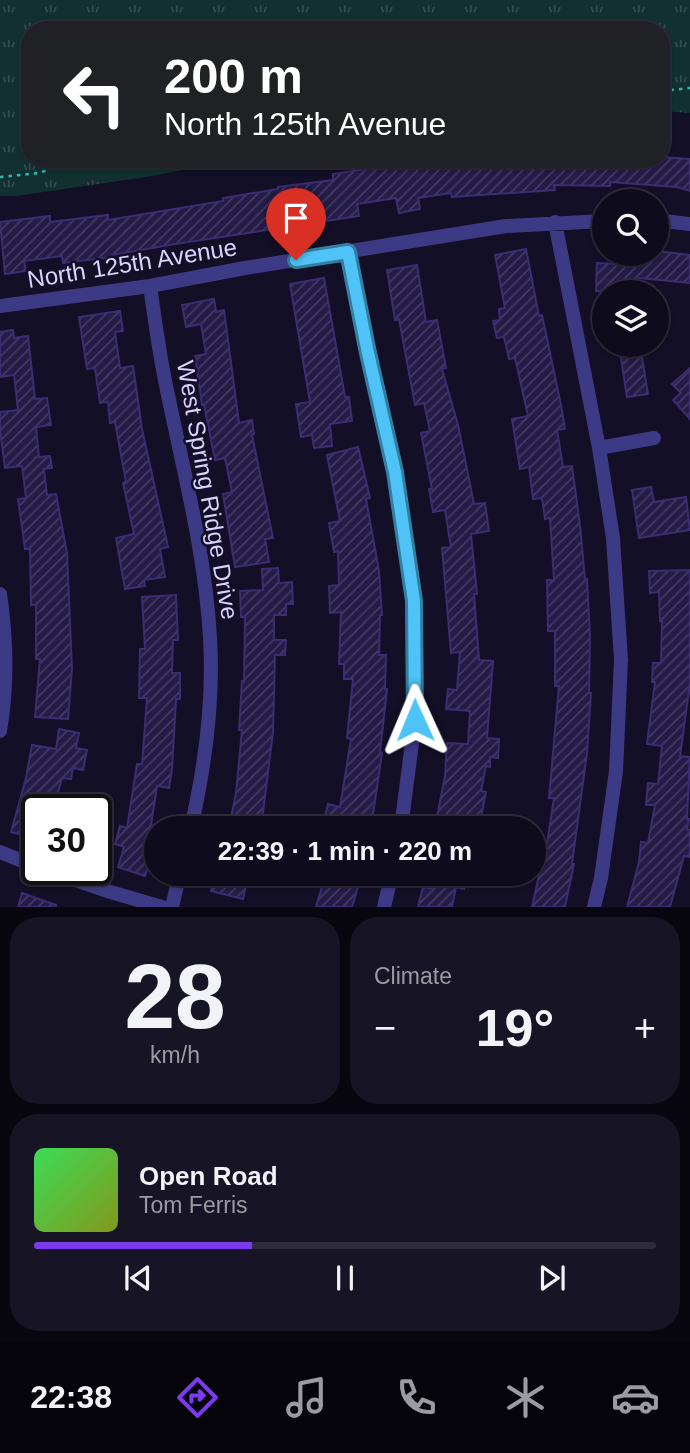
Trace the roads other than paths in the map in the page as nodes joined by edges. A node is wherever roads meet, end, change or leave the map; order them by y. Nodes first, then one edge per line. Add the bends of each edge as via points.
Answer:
1 (592, 220) edge
2 (555, 222) junction
3 (669, 222) edge
4 (690, 224) edge
5 (348, 252) junction
6 (150, 286) junction
7 (0, 306) edge
8 (654, 438) dead end
9 (599, 448) junction
10 (0, 594) edge
11 (0, 731) edge
12 (194, 816) edge
13 (403, 816) edge
14 (0, 852) edge
15 (21, 861) edge
16 (93, 885) edge
17 (177, 886) edge
18 (389, 886) edge
19 (162, 907) edge
20 (172, 907) edge
21 (384, 907) edge
22 (594, 907) edge

1 - 2 street, North 125th Avenue
2 - 5 street, North 125th Avenue
2 - 9 street
3 - 4 street
5 - 6 street, North 125th Avenue
5 - 13 street via 395,472 414,601 415,720
6 - 7 street, North 125th Avenue
6 - 12 street, West Spring Ridge Drive via 201,560 210,638 210,700
8 - 9 street
9 - 22 street via 613,538 621,660 616,771
10 - 11 street via 7,637
14 - 15 street
16 - 19 street
17 - 20 street
18 - 21 street

